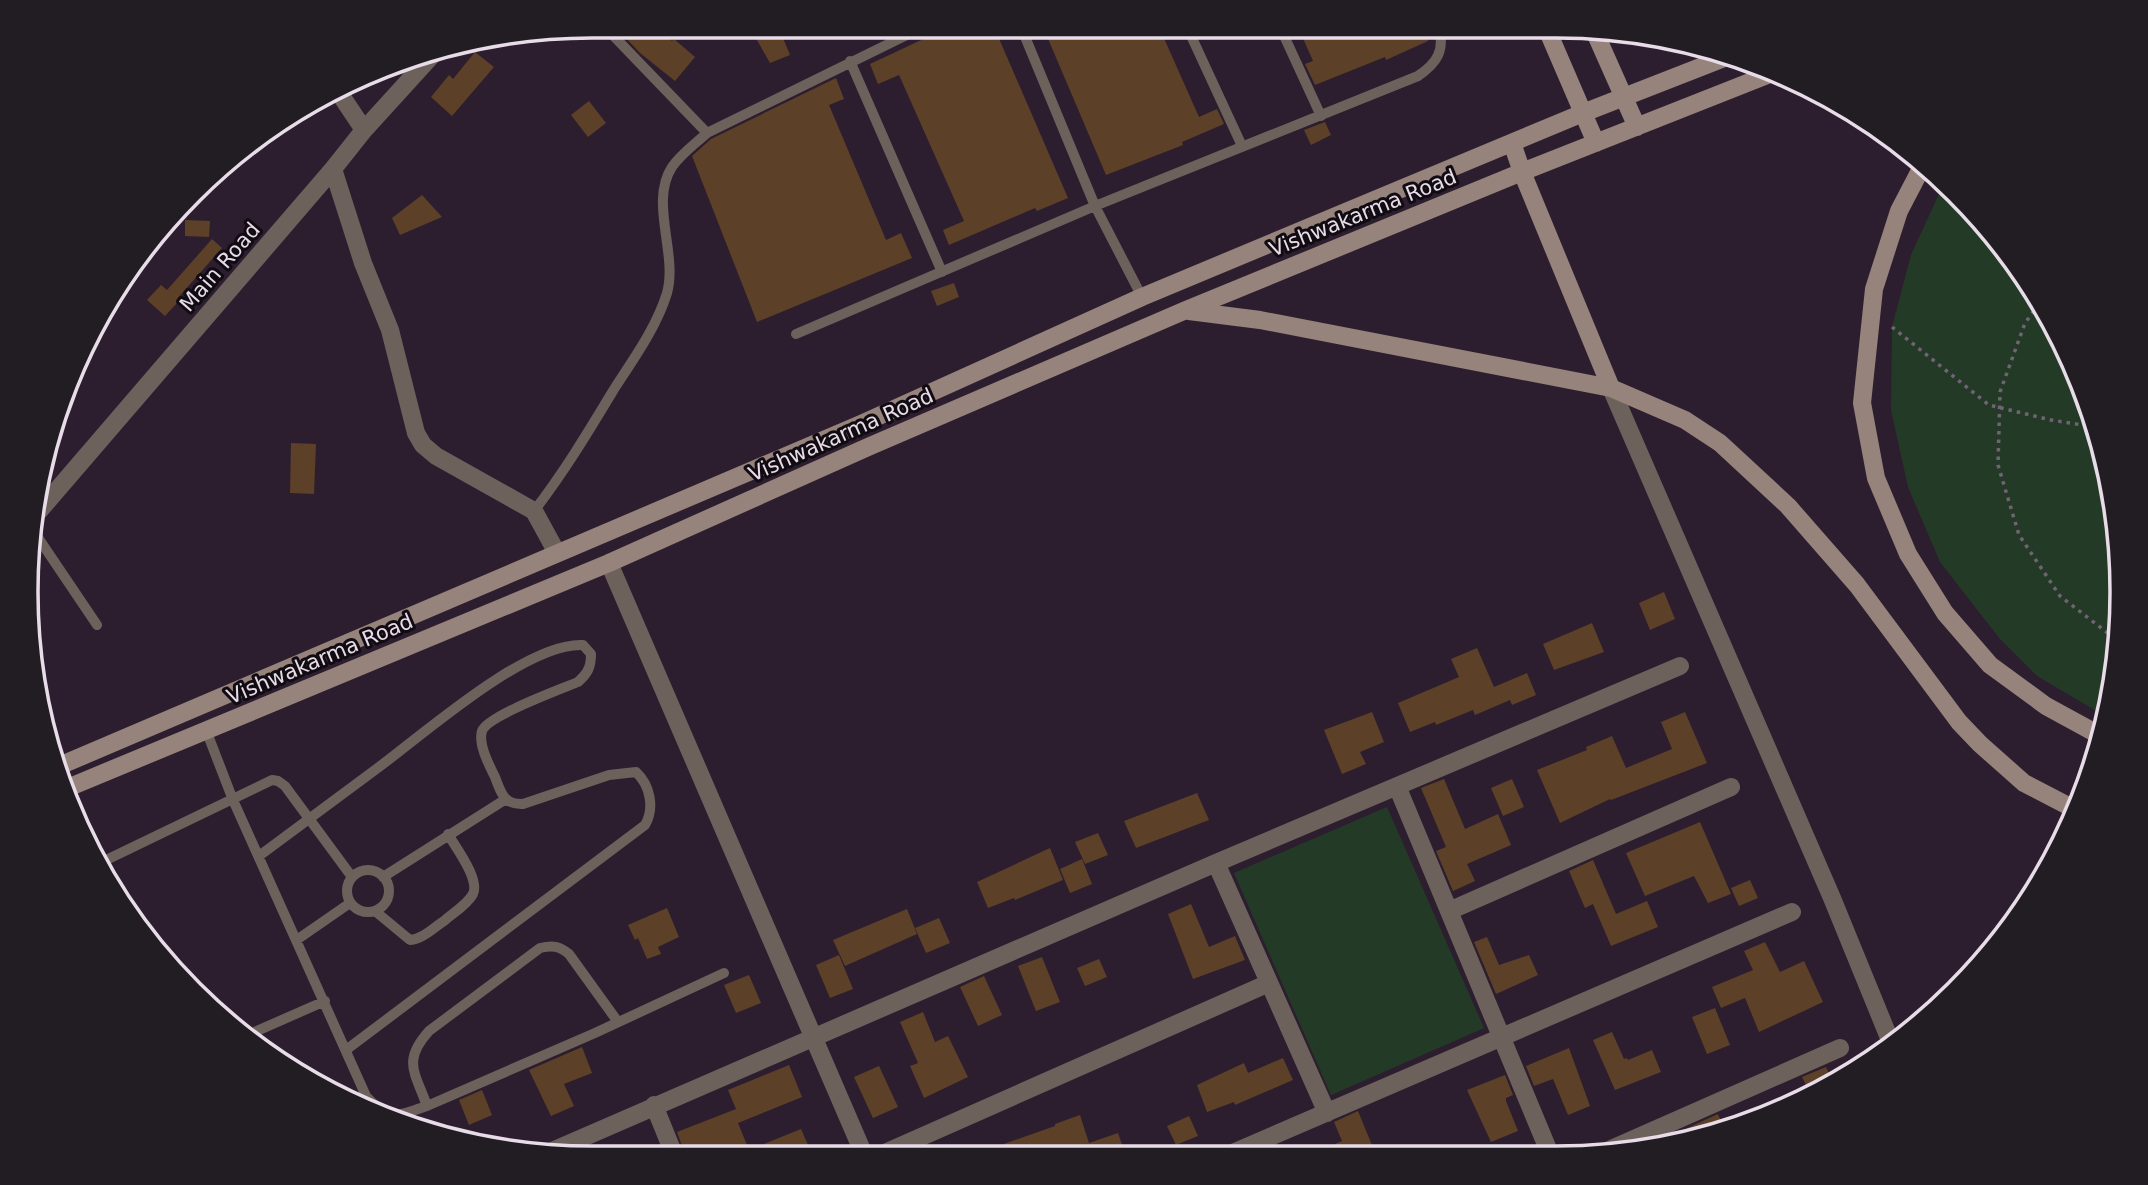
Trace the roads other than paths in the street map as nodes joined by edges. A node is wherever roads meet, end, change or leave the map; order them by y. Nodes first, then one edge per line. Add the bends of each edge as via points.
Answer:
1 (615, 38) edge
2 (899, 38) edge
3 (1026, 38) edge
4 (1192, 38) edge
5 (1285, 38) edge
6 (1441, 38) edge
7 (1551, 38) edge
8 (1599, 41) edge
9 (850, 61) junction
10 (1715, 62) edge
11 (423, 65) edge
12 (1760, 78) edge
13 (343, 98) edge
14 (1624, 98) junction
15 (1583, 114) junction
16 (1321, 116) junction
17 (1637, 127) junction
18 (364, 130) junction
19 (706, 134) junction
20 (1512, 143) junction
21 (1596, 143) junction
22 (1242, 146) junction
23 (333, 169) junction
24 (1522, 172) junction
25 (1918, 174) edge
26 (1095, 206) junction
27 (942, 272) junction
28 (1142, 297) junction
29 (1186, 310) junction
30 (796, 334) dead end
31 (1611, 388) junction
32 (738, 476) junction
33 (747, 501) junction
34 (46, 503) edge
35 (534, 511) junction
36 (41, 542) edge
37 (557, 553) junction
38 (609, 563) junction
39 (97, 625) dead end
40 (1679, 666) dead end
41 (206, 730) junction
42 (2092, 731) edge
43 (66, 763) edge
44 (74, 785) edge
45 (1397, 786) junction
46 (1731, 786) dead end
47 (506, 799) junction
48 (233, 800) junction
49 (2067, 805) edge
50 (309, 819) junction
51 (448, 834) junction
52 (259, 856) junction
53 (108, 859) edge
54 (1216, 863) junction
55 (352, 877) junction
56 (383, 877) junction
57 (350, 903) junction
58 (375, 911) junction
59 (1449, 911) junction
60 (1792, 912) dead end
61 (298, 939) junction
62 (724, 973) dead end
63 (1269, 983) junction
64 (325, 1001) junction
65 (618, 1022) junction
66 (255, 1032) edge
67 (1888, 1035) edge
68 (813, 1037) junction
69 (1502, 1039) junction
70 (1840, 1048) dead end
71 (346, 1050) junction
72 (369, 1099) edge
73 (654, 1105) junction
74 (427, 1106) junction
75 (1327, 1113) junction
76 (405, 1114) edge
77 (1627, 1142) edge
78 (566, 1145) edge
79 (671, 1146) edge
80 (860, 1146) edge
81 (901, 1146) edge
82 (1249, 1146) edge
83 (1547, 1146) edge

1 - 19 lane
2 - 9 lane
3 - 26 lane
4 - 22 lane
5 - 16 lane
6 - 16 lane via 1440,54 1418,76
7 - 15 main road
8 - 14 main road
9 - 19 lane
9 - 27 lane
10 - 14 main road, Vishwakarma Road
11 - 18 street, Main Road
12 - 17 main road, Vishwakarma Road
13 - 18 street
14 - 15 main road, Vishwakarma Road
14 - 17 main road
15 - 20 main road, Vishwakarma Road
15 - 21 main road
16 - 22 lane
17 - 21 main road, Vishwakarma Road
18 - 23 street, Main Road
19 - 35 lane via 679,159 667,178 663,207 670,273 658,314 558,480
20 - 24 main road
20 - 28 main road, Vishwakarma Road
21 - 24 main road, Vishwakarma Road
22 - 26 lane
23 - 34 street, Main Road
23 - 35 street via 390,330 423,445
24 - 29 main road, Vishwakarma Road
24 - 31 main road
25 - 42 main road via 1899,211 1874,289 1862,403 1876,478 1908,554 1945,613 1990,665 2046,706
26 - 27 lane
26 - 28 lane
27 - 30 lane
28 - 32 main road, Vishwakarma Road
29 - 31 main road via 1260,320
29 - 33 main road, Vishwakarma Road
31 - 49 main road via 1685,420 1751,471 1857,585 1959,722 2024,783
31 - 67 street
32 - 33 main road
32 - 37 main road, Vishwakarma Road
33 - 38 main road, Vishwakarma Road
35 - 37 street
36 - 39 lane
37 - 43 main road, Vishwakarma Road
38 - 41 main road, Vishwakarma Road
38 - 68 street
40 - 45 street
41 - 44 main road, Vishwakarma Road
41 - 48 lane
45 - 54 street
45 - 59 street
46 - 59 street
47 - 50 lane via 489,762 482,732 499,716 578,682 591,665 591,654 583,645 551,649 470,697
47 - 51 lane
47 - 71 lane via 523,804 628,771 642,777 652,807 645,825
48 - 50 lane via 278,781
48 - 52 lane
48 - 53 lane
50 - 52 lane
50 - 55 lane
51 - 56 lane
51 - 58 lane via 475,885 464,905 425,935 410,940
52 - 61 lane
54 - 63 street
54 - 68 street
55 - 56 lane via 363,871
55 - 57 lane via 346,890
56 - 58 lane via 388,896
57 - 58 lane via 361,911
57 - 61 lane
59 - 69 street
60 - 69 street
61 - 64 lane
62 - 65 lane
63 - 75 street
63 - 81 street
64 - 66 lane
64 - 71 lane
65 - 74 lane
65 - 74 lane via 569,954 551,945 540,948 420,1042 412,1063
68 - 73 street
68 - 80 street
69 - 75 street
69 - 83 street
70 - 77 street
71 - 72 lane
73 - 78 street
73 - 79 street
74 - 76 lane
75 - 82 street

